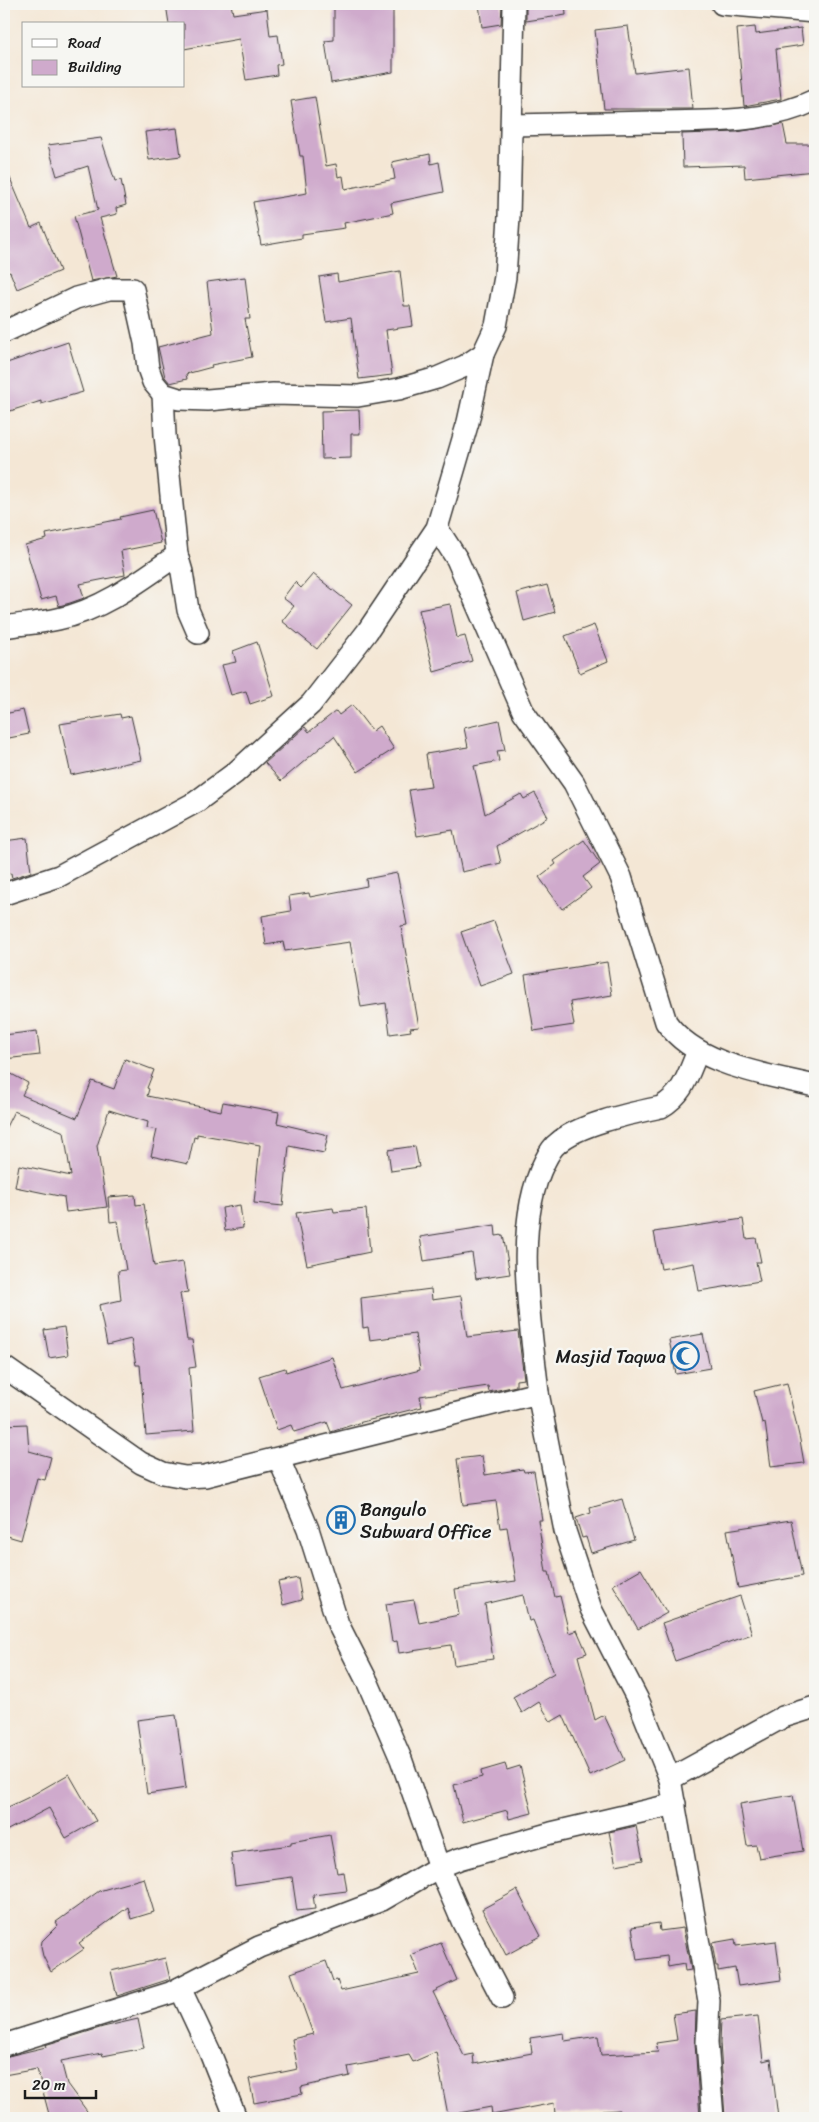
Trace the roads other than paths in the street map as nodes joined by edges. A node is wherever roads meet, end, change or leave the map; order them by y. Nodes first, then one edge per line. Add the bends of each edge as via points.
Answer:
1 (514, 4) edge
2 (722, 4) edge
3 (815, 12) edge
4 (815, 100) edge
5 (512, 124) junction
6 (4, 332) edge
7 (483, 354) junction
8 (163, 394) junction
9 (437, 528) junction
10 (177, 555) junction
11 (4, 627) edge
12 (198, 633) dead end
13 (4, 894) edge
14 (698, 1052) junction
15 (815, 1086) edge
16 (4, 1367) edge
17 (538, 1393) junction
18 (279, 1459) junction
19 (815, 1707) edge
20 (670, 1779) junction
21 (675, 1804) junction
22 (439, 1867) junction
23 (180, 1988) junction
24 (502, 1998) dead end
25 (4, 2045) edge
26 (236, 2118) edge
27 (713, 2118) edge

1 - 5 street
2 - 3 street
4 - 5 street via 802,107 772,114 713,120
5 - 7 street via 505,276 496,326
6 - 8 street via 76,298 109,289 133,289 148,368
7 - 8 street via 437,378 399,390 358,396 273,394 208,400 178,399
7 - 9 street via 468,422
8 - 10 street
9 - 13 street via 334,677 311,704 235,773 196,802 59,876
9 - 14 street via 457,559 523,711 574,783 622,877 666,1022
10 - 11 street via 100,604 59,619
10 - 12 street via 188,610
14 - 15 street via 716,1060
14 - 17 street via 679,1094 670,1102 576,1130 557,1143 537,1177 527,1235 528,1305
16 - 18 street via 141,1464 163,1473 205,1476
17 - 18 street
17 - 20 street via 565,1531 591,1610 639,1702
18 - 22 street via 308,1529 338,1624 402,1759
19 - 20 street via 783,1717
20 - 21 street
21 - 22 street via 551,1833
21 - 27 street via 708,2001 707,2042
22 - 23 street via 382,1900 259,1947
22 - 24 street via 463,1923
23 - 25 street
23 - 26 street

